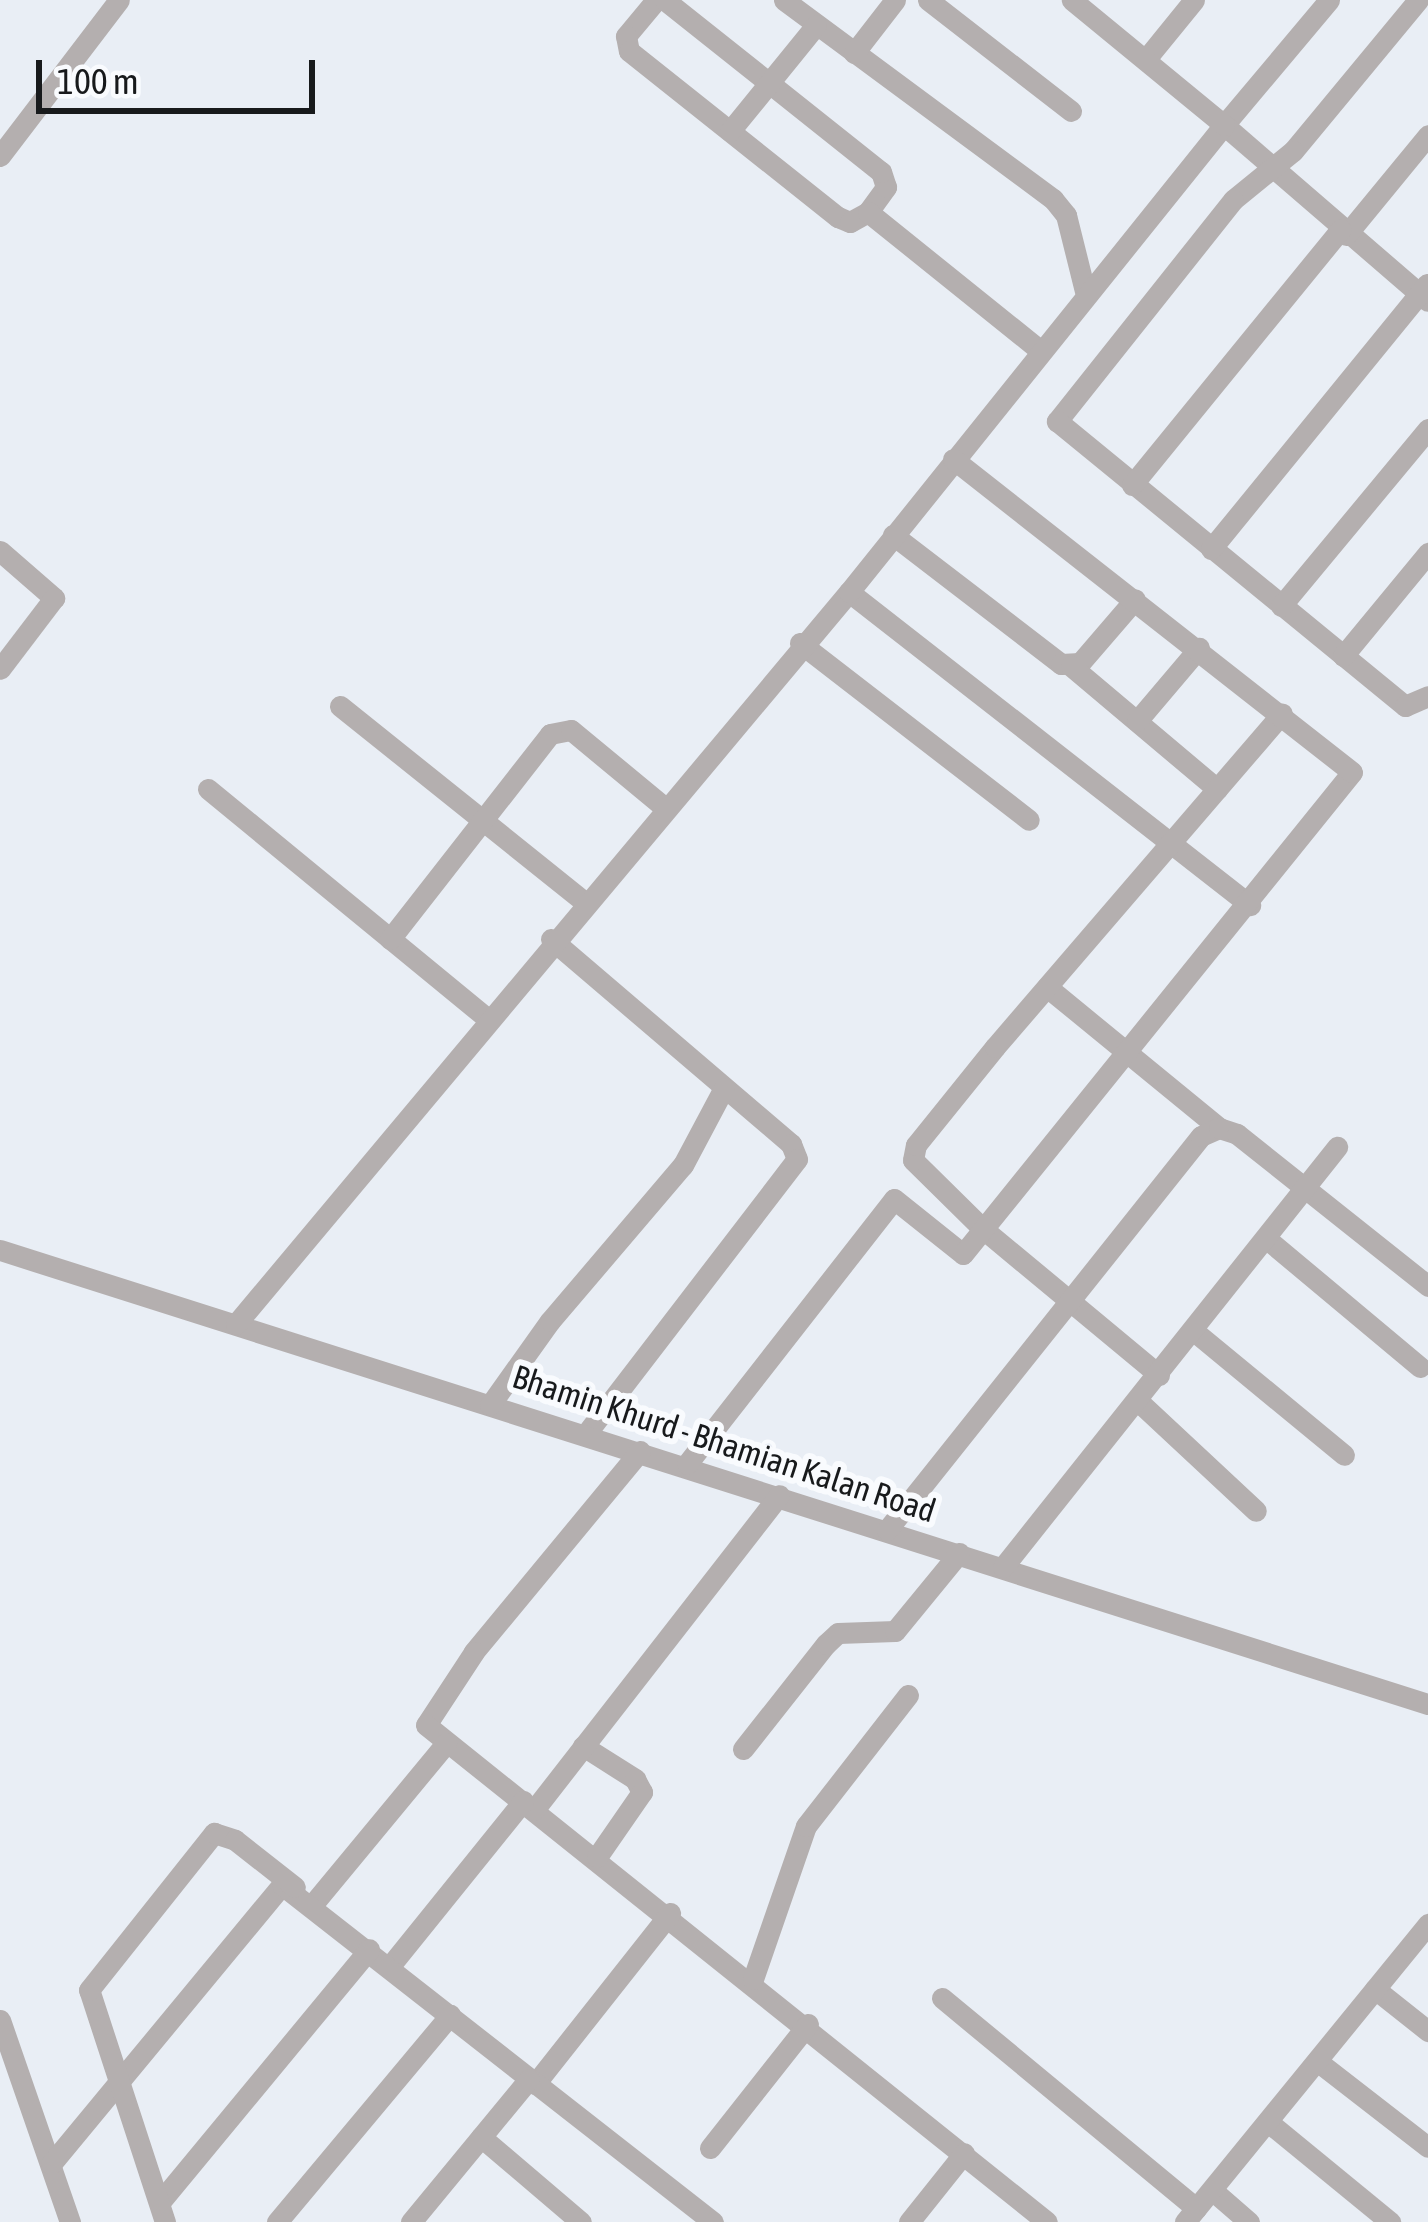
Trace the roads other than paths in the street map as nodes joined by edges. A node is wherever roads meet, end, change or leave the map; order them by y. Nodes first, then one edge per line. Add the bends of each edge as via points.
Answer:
1 (119, 0) edge
2 (660, 0) edge
3 (784, 0) edge
4 (895, 0) edge
5 (928, 0) edge
6 (1072, 0) edge
7 (1195, 0) edge
8 (1329, 0) edge
9 (1418, 0) edge
10 (816, 26) junction
11 (854, 53) junction
12 (1146, 59) junction
13 (770, 82) junction
14 (1071, 111) dead end
15 (1225, 125) junction
16 (730, 131) junction
17 (1428, 136) edge
18 (0, 155) edge
19 (1274, 170) junction
20 (868, 212) junction
21 (1344, 232) junction
22 (1084, 291) junction
23 (1425, 292) edge
24 (1037, 348) junction
25 (1428, 429) edge
26 (952, 459) junction
27 (1132, 485) junction
28 (893, 535) junction
29 (1211, 549) junction
30 (0, 551) edge
31 (1428, 553) edge
32 (849, 592) junction
33 (1135, 599) junction
34 (1281, 606) junction
35 (800, 643) junction
36 (1198, 648) junction
37 (1343, 656) junction
38 (1071, 666) junction
39 (0, 669) edge
40 (1428, 696) edge
41 (340, 706) dead end
42 (1282, 713) junction
43 (1137, 721) junction
44 (208, 789) dead end
45 (1216, 789) junction
46 (663, 806) junction
47 (481, 819) junction
48 (1029, 820) dead end
49 (1171, 842) junction
50 (583, 901) junction
51 (1250, 905) junction
52 (390, 939) junction
53 (551, 939) junction
54 (1047, 987) junction
55 (486, 1017) junction
56 (1129, 1052) junction
57 (724, 1088) junction
58 (1219, 1128) junction
59 (1337, 1148) dead end
60 (1309, 1190) junction
61 (982, 1229) junction
62 (1268, 1240) junction
63 (0, 1250) edge
64 (1428, 1286) edge
65 (1070, 1301) junction
66 (236, 1324) junction
67 (1195, 1332) junction
68 (1420, 1367) dead end
69 (1159, 1375) junction
70 (1138, 1401) junction
71 (490, 1405) junction
72 (587, 1432) junction
73 (640, 1451) junction
74 (1344, 1455) dead end
75 (687, 1464) junction
76 (778, 1496) junction
77 (1256, 1511) dead end
78 (887, 1530) junction
79 (959, 1553) junction
80 (1003, 1567) junction
81 (908, 1695) dead end
82 (1428, 1704) edge
83 (446, 1743) junction
84 (583, 1746) junction
85 (743, 1749) dead end
86 (528, 1806) junction
87 (597, 1857) junction
88 (295, 1888) junction
89 (313, 1904) junction
90 (670, 1913) junction
91 (1428, 1924) edge
92 (369, 1949) junction
93 (390, 1966) junction
94 (753, 1979) junction
95 (1376, 1989) junction
96 (942, 1998) dead end
97 (450, 2015) junction
98 (0, 2020) edge
99 (808, 2024) junction
100 (1428, 2031) edge
101 (1317, 2061) junction
102 (121, 2080) junction
103 (532, 2081) junction
104 (1268, 2122) junction
105 (481, 2137) junction
106 (1428, 2147) edge
107 (710, 2148) dead end
108 (964, 2152) junction
109 (51, 2164) junction
110 (1212, 2190) junction
111 (163, 2212) edge
112 (1191, 2215) edge
113 (70, 2222) edge
114 (277, 2222) edge
115 (411, 2222) edge
116 (581, 2222) edge
117 (713, 2222) edge
118 (908, 2222) edge
119 (1048, 2222) edge
120 (1249, 2222) edge
121 (1390, 2222) edge

1 - 18 street
2 - 13 street
2 - 16 street via 624,43
3 - 10 street
4 - 11 street
5 - 14 street
6 - 12 street
7 - 12 street
8 - 15 street
9 - 19 street
10 - 11 street
10 - 13 street
11 - 22 street via 1053,199 1066,215
12 - 15 street
13 - 16 street
13 - 20 street via 887,179
15 - 19 street
15 - 22 street
16 - 20 street via 838,218 850,222
17 - 21 street
19 - 21 street
19 - 27 street via 1233,200 1057,414 1062,428
20 - 24 street
21 - 23 street
21 - 27 street
22 - 24 street
23 - 29 street
24 - 26 street
25 - 34 street
26 - 28 street
26 - 33 street
27 - 29 street
28 - 32 street
28 - 38 street
29 - 34 street
30 - 39 street via 54,598
31 - 37 street
32 - 35 street
32 - 49 street
33 - 36 street
33 - 38 street
34 - 37 street
35 - 46 street
35 - 48 street
36 - 42 street
36 - 43 street
37 - 40 street via 1405,706
38 - 43 street
41 - 47 street
42 - 45 street
42 - 51 street via 1352,772
43 - 45 street
44 - 52 street
45 - 49 street
46 - 47 street via 560,729
46 - 50 street
47 - 50 street
47 - 52 street
49 - 51 street
49 - 54 street
50 - 53 street
51 - 56 street
52 - 55 street
53 - 55 street
53 - 57 street
54 - 56 street
54 - 61 street via 916,1144 920,1172
55 - 66 street
56 - 58 street
56 - 61 street
57 - 71 street via 683,1165
57 - 72 street via 791,1144 791,1173
58 - 60 street
58 - 65 street via 1201,1136
59 - 60 street
60 - 62 street
60 - 64 street
61 - 65 street
61 - 75 street via 963,1254 894,1199
62 - 67 street
62 - 68 street
63 - 66 street, Bhamin Khurd - Bhamian Kalan Road
65 - 69 street
65 - 78 street
66 - 71 street, Bhamin Khurd - Bhamian Kalan Road
67 - 69 street
67 - 74 street
69 - 70 street
70 - 77 street
70 - 80 street
71 - 72 street, Bhamin Khurd - Bhamian Kalan Road
72 - 73 street, Bhamin Khurd - Bhamian Kalan Road
73 - 75 street, Bhamin Khurd - Bhamian Kalan Road
73 - 83 street via 426,1714 426,1725
75 - 76 street, Bhamin Khurd - Bhamian Kalan Road
76 - 78 street, Bhamin Khurd - Bhamian Kalan Road
76 - 84 street
78 - 79 street, Bhamin Khurd - Bhamian Kalan Road
79 - 80 street, Bhamin Khurd - Bhamian Kalan Road
79 - 85 street via 895,1631 838,1634 826,1644
80 - 82 street, Bhamin Khurd - Bhamian Kalan Road
81 - 94 street via 806,1826
83 - 86 street
83 - 89 street
84 - 86 street
84 - 87 street via 642,1792
86 - 87 street
86 - 93 street
87 - 90 street
88 - 89 street
88 - 102 street via 276,1889
88 - 102 street via 221,1832 205,1841 89,1990
89 - 92 street
90 - 94 street
90 - 103 street
91 - 95 street
92 - 93 street
92 - 111 street
93 - 97 street
94 - 99 street
95 - 100 street
95 - 101 street
96 - 112 street
97 - 103 street
97 - 114 street
98 - 109 street
99 - 107 street
99 - 108 street
101 - 104 street
101 - 106 street
102 - 109 street
102 - 111 street
103 - 105 street
103 - 117 street
104 - 110 street
104 - 121 street
105 - 115 street
105 - 116 street
108 - 118 street
108 - 119 street
109 - 113 street
110 - 112 street
110 - 120 street

